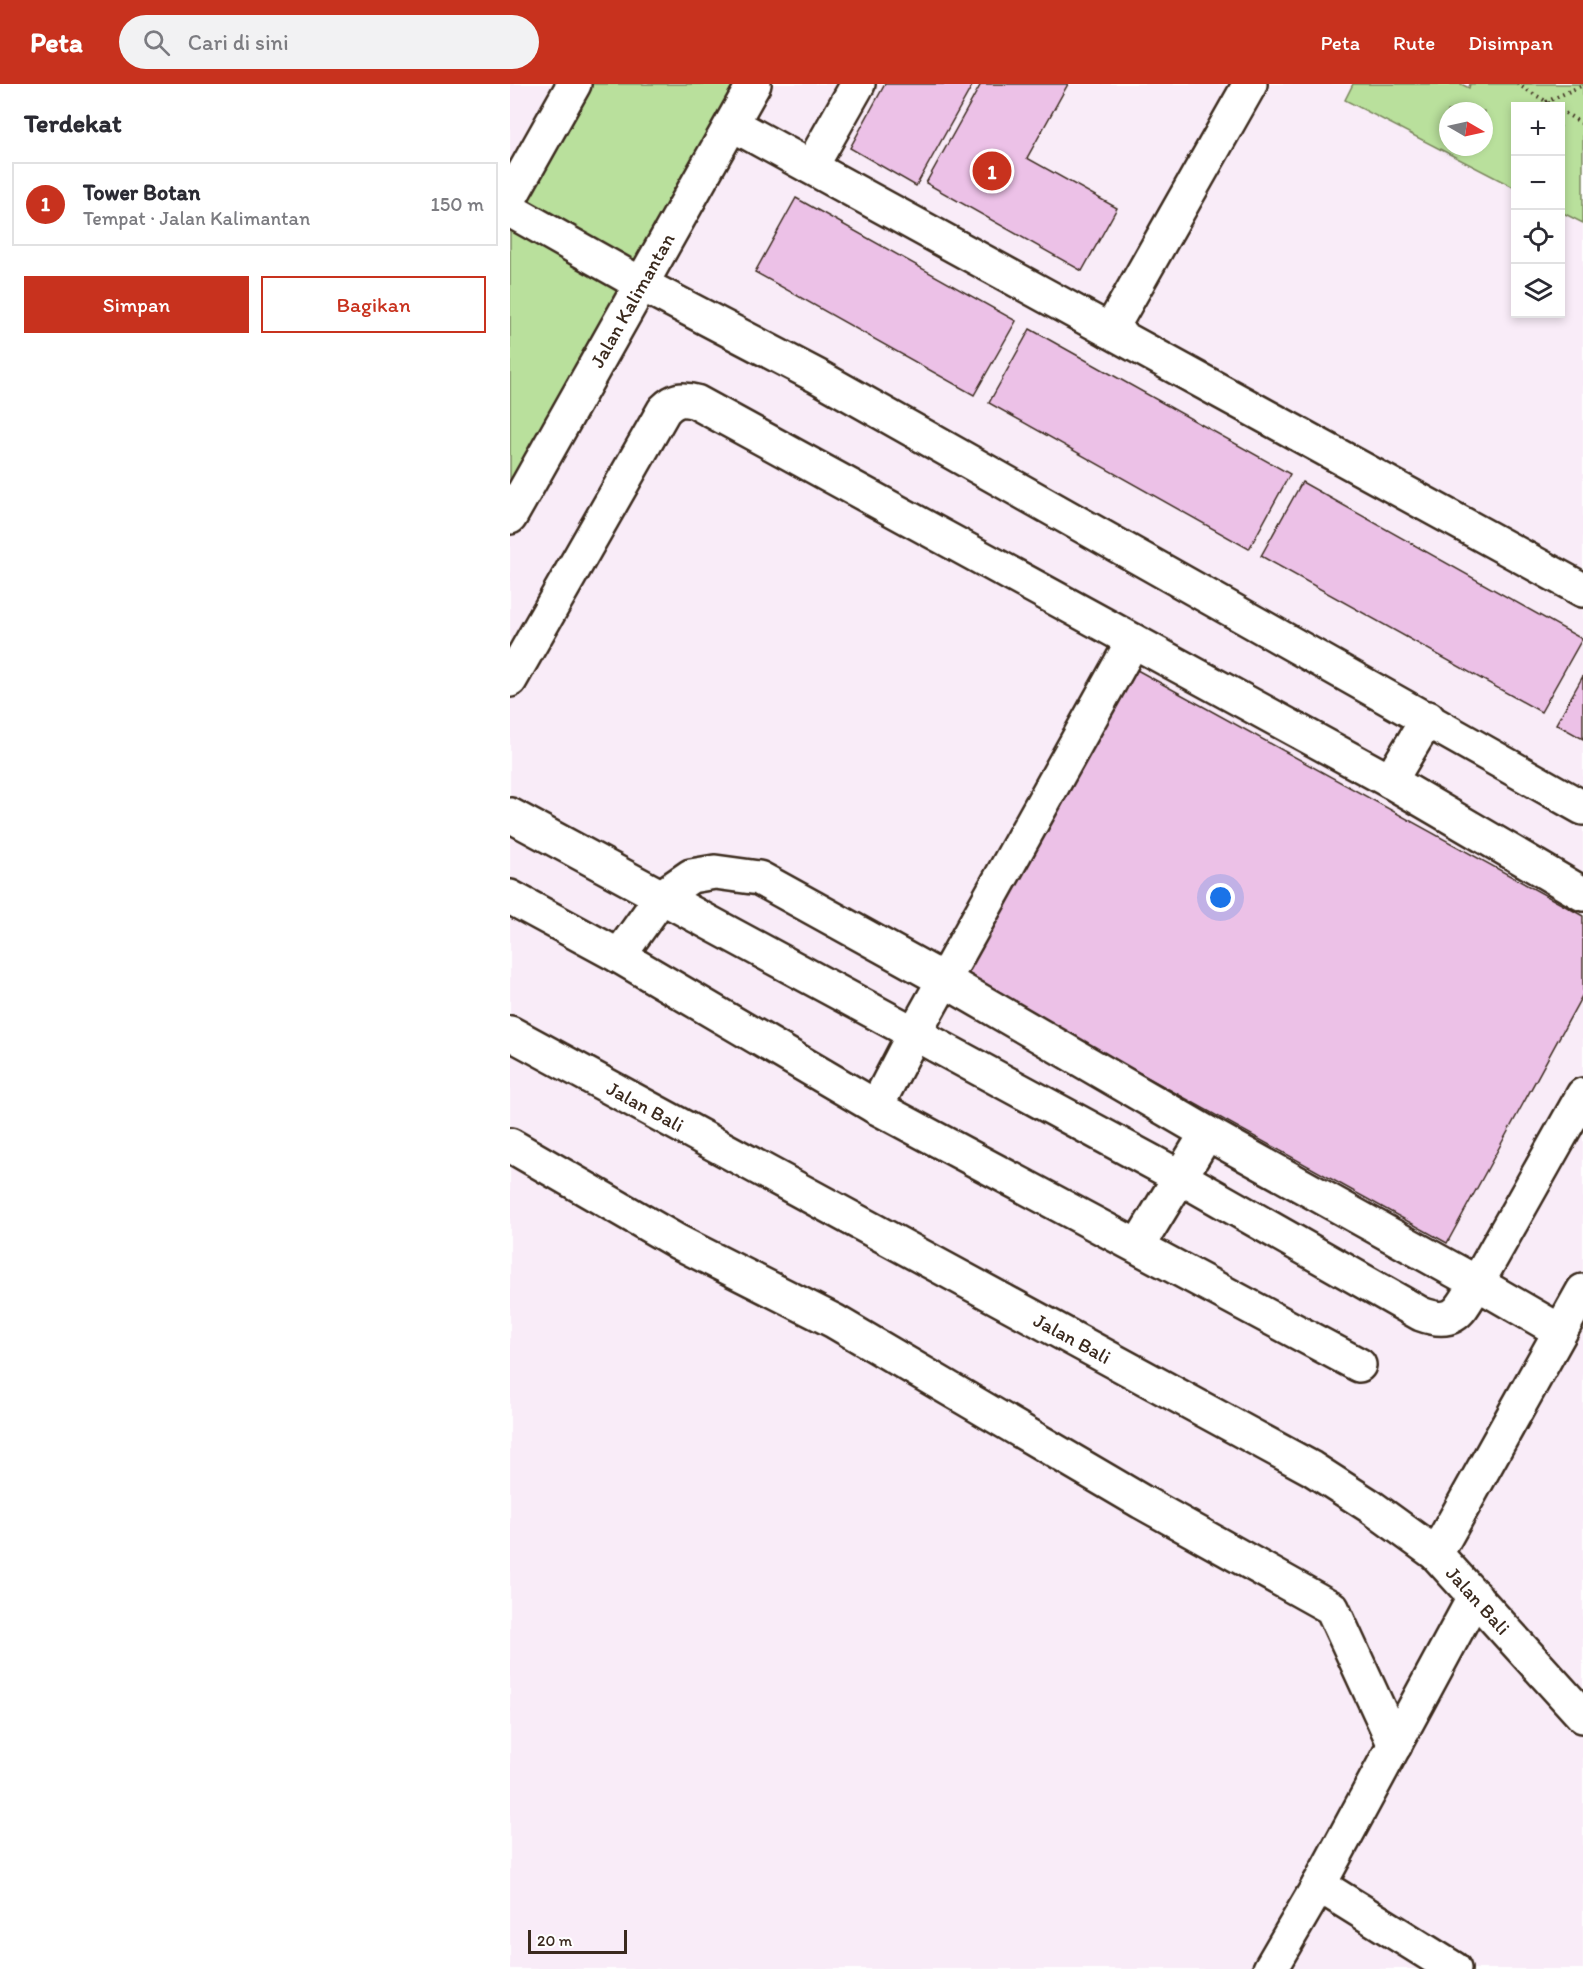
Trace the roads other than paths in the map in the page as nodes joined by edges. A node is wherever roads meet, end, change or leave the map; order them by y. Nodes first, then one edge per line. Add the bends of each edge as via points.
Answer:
1 (574, 84) edge
2 (754, 84) edge
3 (858, 84) edge
4 (1250, 84) edge
5 (732, 124) junction
6 (811, 168) junction
7 (510, 198) edge
8 (510, 210) edge
9 (641, 284) junction
10 (1110, 331) junction
11 (510, 517) edge
12 (1583, 590) edge
13 (1133, 641) junction
14 (510, 680) edge
15 (1428, 718) junction
16 (1390, 781) junction
17 (1583, 808) edge
18 (510, 815) edge
19 (1583, 894) edge
20 (662, 896) junction
21 (510, 897) edge
22 (619, 956) junction
23 (944, 980) junction
24 (915, 1032) junction
25 (510, 1033) edge
26 (1583, 1095) edge
27 (876, 1107) junction
28 (1207, 1133) junction
29 (510, 1145) edge
30 (1180, 1177) junction
31 (1138, 1246) junction
32 (1477, 1283) junction
33 (1582, 1296) edge
34 (1560, 1331) junction
35 (1359, 1365) dead end
36 (1436, 1554) junction
37 (1475, 1596) junction
38 (1583, 1716) edge
39 (1395, 1745) junction
40 (1319, 1885) junction
41 (1270, 1969) edge
42 (1454, 1969) edge

1 - 7 street
2 - 5 street, Jalan Kalimantan
3 - 6 street
4 - 10 street
5 - 6 street
5 - 9 street, Jalan Kalimantan
6 - 10 street
8 - 9 street
9 - 11 street, Jalan Kalimantan
9 - 15 street via 817,376
10 - 12 street
13 - 14 street via 696,402 684,399 673,401 664,410
13 - 16 street
13 - 23 street
15 - 16 street
15 - 17 street
16 - 19 street
18 - 20 street
20 - 22 street
20 - 23 street via 691,876 715,872 759,878
20 - 24 street
21 - 22 street
22 - 27 street
23 - 24 street
23 - 28 street
24 - 27 street
24 - 30 street
25 - 36 street, Jalan Bali via 1311,1468
26 - 32 street
27 - 31 street
28 - 30 street
28 - 32 street
29 - 39 street via 678,1242 834,1321 1142,1502 1332,1608
30 - 31 street
30 - 32 street via 1435,1319 1449,1319 1459,1312
31 - 35 street
32 - 34 street
33 - 34 street
34 - 36 street
36 - 37 street, Jalan Bali
37 - 38 street, Jalan Bali
37 - 39 street
39 - 40 street
40 - 41 street
40 - 42 street

